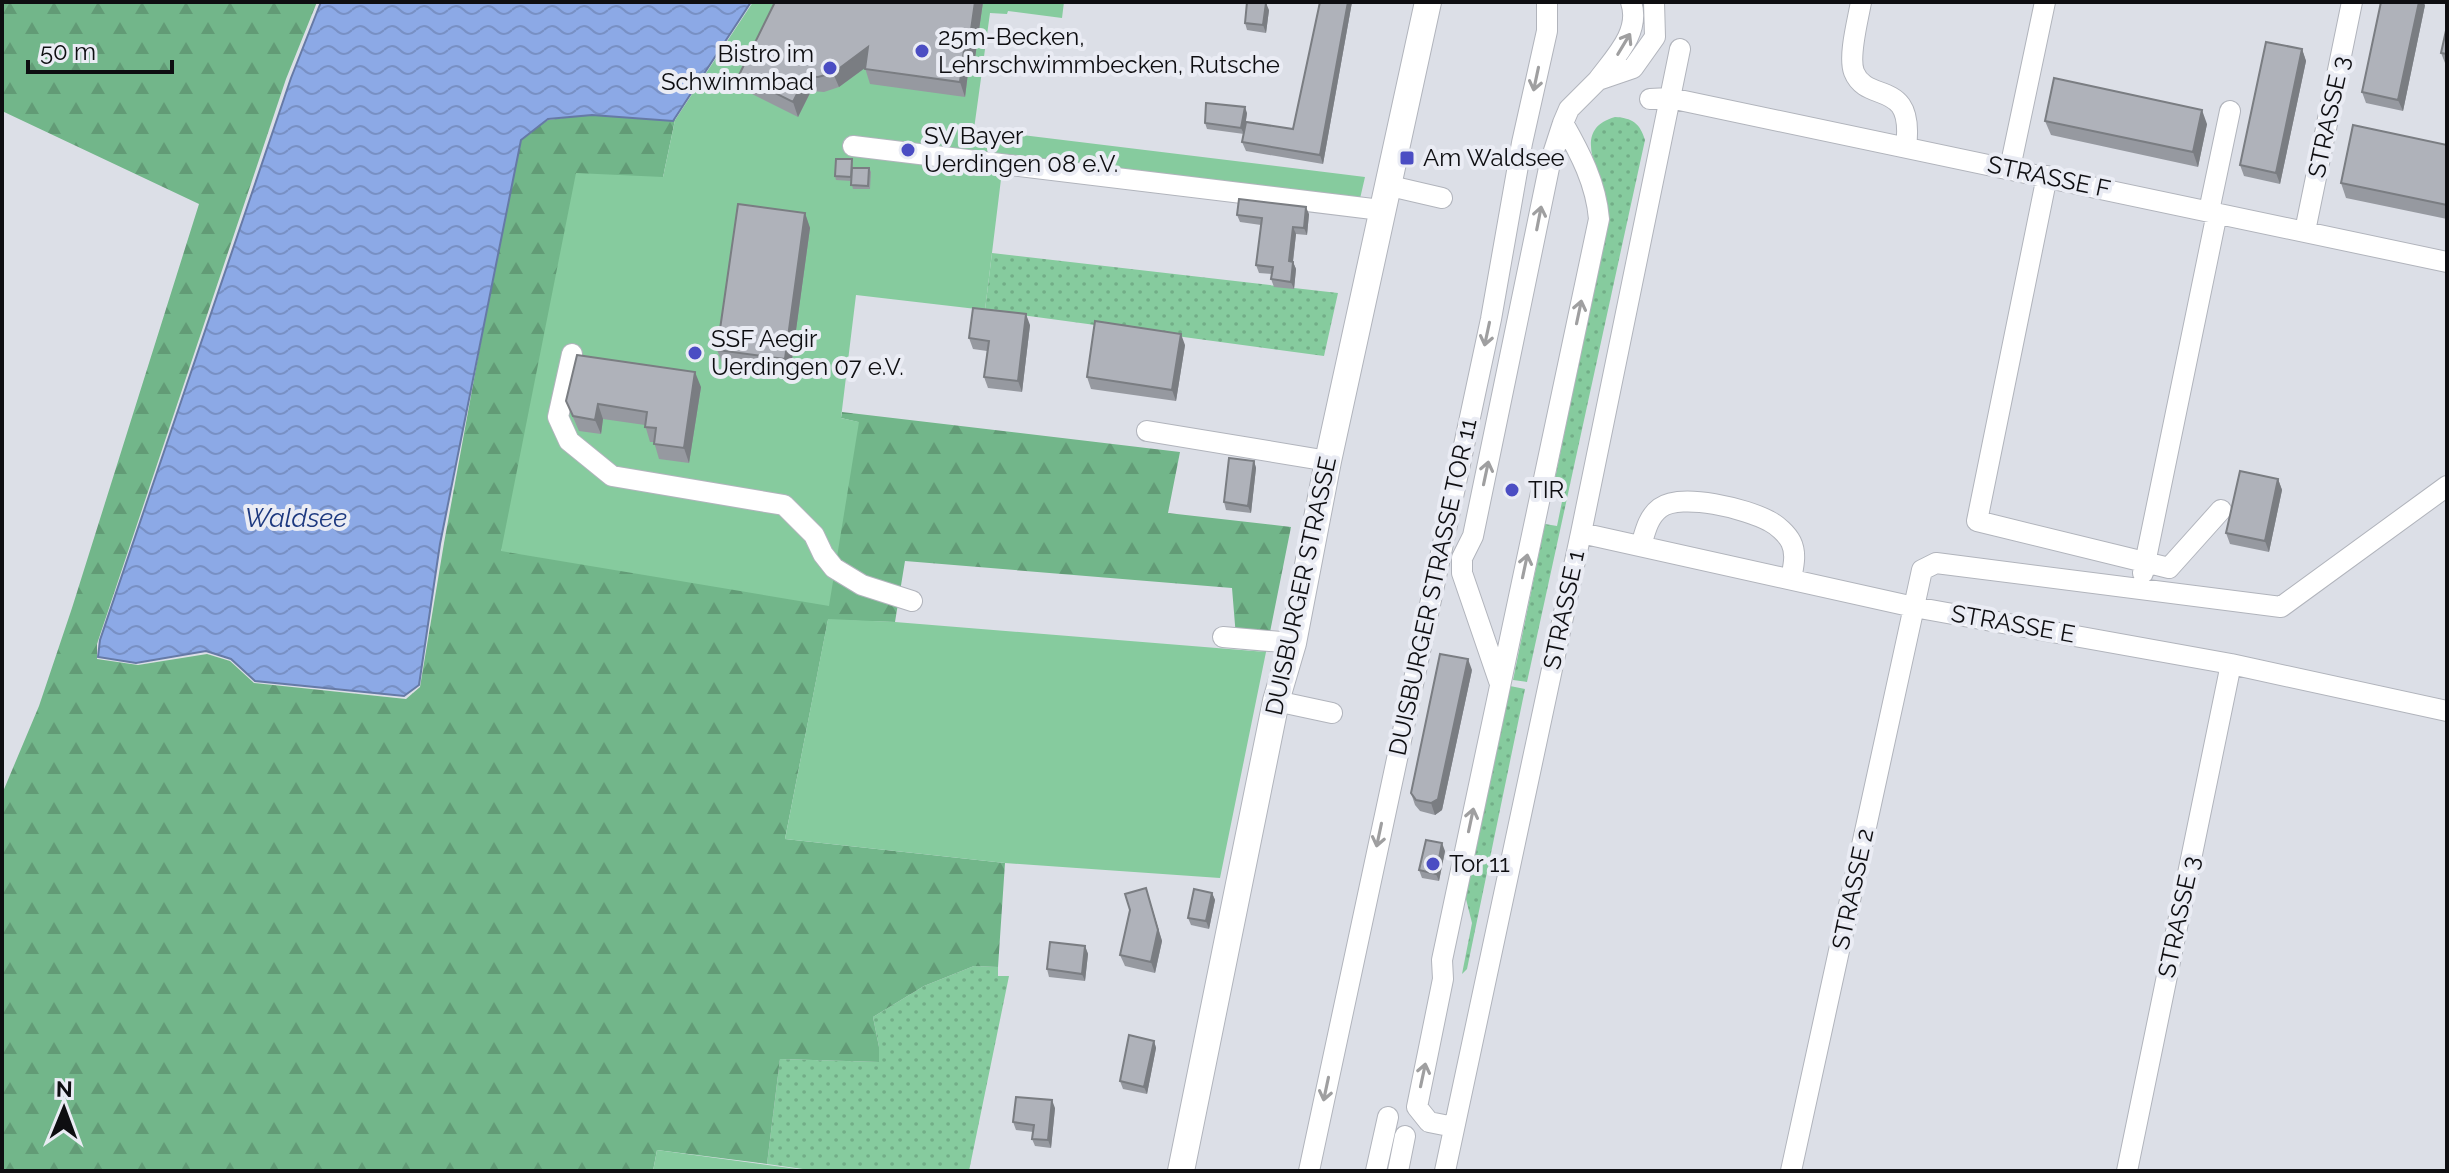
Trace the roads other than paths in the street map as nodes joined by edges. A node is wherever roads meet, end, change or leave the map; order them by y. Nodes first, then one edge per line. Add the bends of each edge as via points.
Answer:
1 (1428, 2) edge
2 (1547, 2) edge
3 (1631, 2) edge
4 (1654, 2) edge
5 (1861, 2) edge
6 (2352, 2) edge
7 (2042, 3) edge
8 (1680, 49) dead end
9 (1598, 80) junction
10 (1660, 98) junction
11 (2230, 111) dead end
12 (1563, 123) junction
13 (853, 146) dead end
14 (1906, 147) junction
15 (2010, 168) junction
16 (2047, 176) junction
17 (1384, 198) junction
18 (1442, 198) dead end
19 (2213, 212) junction
20 (2305, 231) junction
21 (2447, 262) edge
22 (572, 354) dead end
23 (1147, 431) dead end
24 (1328, 461) junction
25 (2447, 486) edge
26 (2221, 510) dead end
27 (1581, 533) junction
28 (1641, 546) junction
29 (2145, 563) junction
30 (1791, 579) junction
31 (2142, 588) junction
32 (912, 601) dead end
33 (1914, 607) junction
34 (1223, 637) dead end
35 (1293, 643) junction
36 (2231, 664) junction
37 (1499, 681) junction
38 (1276, 701) junction
39 (2447, 711) edge
40 (1332, 713) dead end
41 (1388, 1117) dead end
42 (1454, 1127) junction
43 (1405, 1136) dead end
44 (1181, 1171) edge
45 (1309, 1171) edge
46 (1376, 1171) edge
47 (1398, 1171) edge
48 (1445, 1171) edge
49 (1791, 1171) edge
50 (2127, 1171) edge

1 - 17 main road, DUISBURGER STRASSE
2 -> 45 lane, DUISBURGER STRASSE TOR 11 via 1547,31 1491,319
9 -> 3 lane via 1633,26
4 - 9 lane via 1655,37 1633,68
5 - 14 lane via 1854,73 1897,101 1909,128
6 - 20 lane, STRASSE 3
7 - 15 lane
8 - 10 lane, STRASSE 1
9 - 12 lane via 1569,109
10 - 14 lane, STRASSE F
10 - 27 lane, STRASSE 1
11 - 19 lane
37 -> 12 lane via 1599,219 1583,158
37 -> 12 lane via 1462,573 1462,558 1473,536 1550,163
13 - 17 lane
14 - 15 lane, STRASSE F
15 - 16 lane, STRASSE F
16 - 19 lane, STRASSE F
16 - 29 lane via 1977,521
17 - 18 lane
17 - 24 main road, DUISBURGER STRASSE
19 - 20 lane, STRASSE F
19 - 29 lane
20 - 21 lane, STRASSE F
22 - 32 lane via 558,417 569,441 612,476 784,505 814,535 834,568 862,585
23 - 24 lane
24 - 35 main road, DUISBURGER STRASSE
25 - 31 lane via 2281,607
26 - 29 lane via 2169,568
27 - 28 lane, STRASSE E
27 - 42 lane, STRASSE 1
28 - 30 lane, STRASSE E
28 - 30 lane via 1660,508 1681,501 1704,503 1776,525 1794,552
29 - 31 lane
30 - 33 lane, STRASSE E
31 - 33 lane, STRASSE 2 via 1936,563 1922,570
33 - 36 lane, STRASSE E
33 - 49 lane, STRASSE 2
34 - 35 lane
35 - 38 main road, DUISBURGER STRASSE
36 - 39 lane, STRASSE E
36 - 50 lane, STRASSE 3
42 -> 37 lane via 1429,1122 1417,1107
38 - 40 lane
38 - 44 main road, DUISBURGER STRASSE
41 - 46 lane
42 - 48 lane, STRASSE 1
43 - 47 lane

